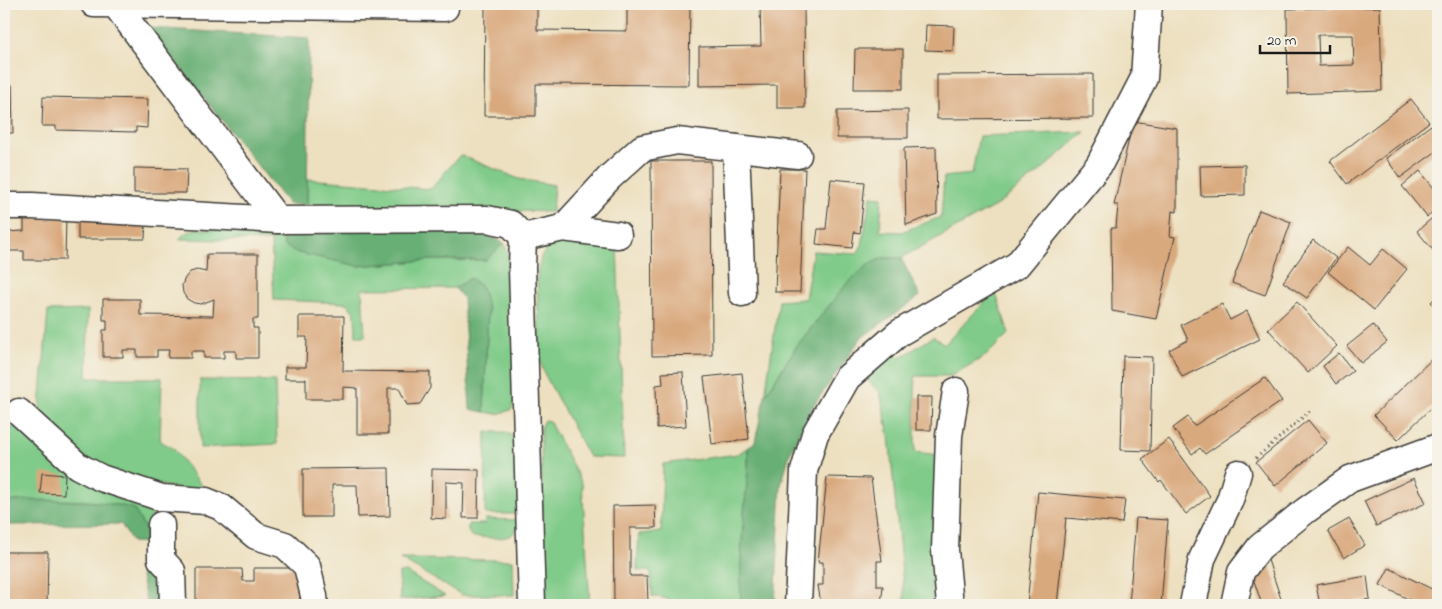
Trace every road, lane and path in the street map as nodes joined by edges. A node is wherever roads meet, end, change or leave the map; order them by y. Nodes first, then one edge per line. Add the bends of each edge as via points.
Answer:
1 (94, 4) edge
2 (115, 4) edge
3 (445, 4) edge
4 (1149, 4) edge
5 (736, 148) junction
6 (798, 155) dead end
7 (4, 206) edge
8 (278, 220) junction
9 (564, 228) junction
10 (618, 234) dead end
11 (523, 238) junction
12 (742, 293) dead end
13 (956, 391) dead end
14 (1311, 410) dead end
15 (19, 412) dead end
16 (1438, 447) edge
17 (1238, 473) joint
18 (162, 525) dead end
19 (173, 605) edge
20 (315, 605) edge
21 (532, 605) edge
22 (798, 605) edge
23 (950, 605) edge
24 (1193, 605) edge
25 (1234, 605) edge

1 - 2 street
2 - 3 street via 445,8
2 - 8 street
4 - 22 street via 1144,78 1098,164 1086,180 1017,265 899,333 847,378 815,434 804,471
5 - 6 street
5 - 9 street via 677,141 642,148 610,177
5 - 12 street
7 - 8 street
8 - 11 street via 487,219 511,224
9 - 10 street
9 - 11 street
11 - 21 street
13 - 23 street via 949,436 945,550
14 - 17 path
15 - 20 street via 78,466 101,478 162,498 206,501 221,507 256,536 285,545 307,566
16 - 25 street via 1350,479 1305,511 1260,547 1241,572
17 - 24 street via 1230,500 1202,559
18 - 19 street via 161,559 172,571

